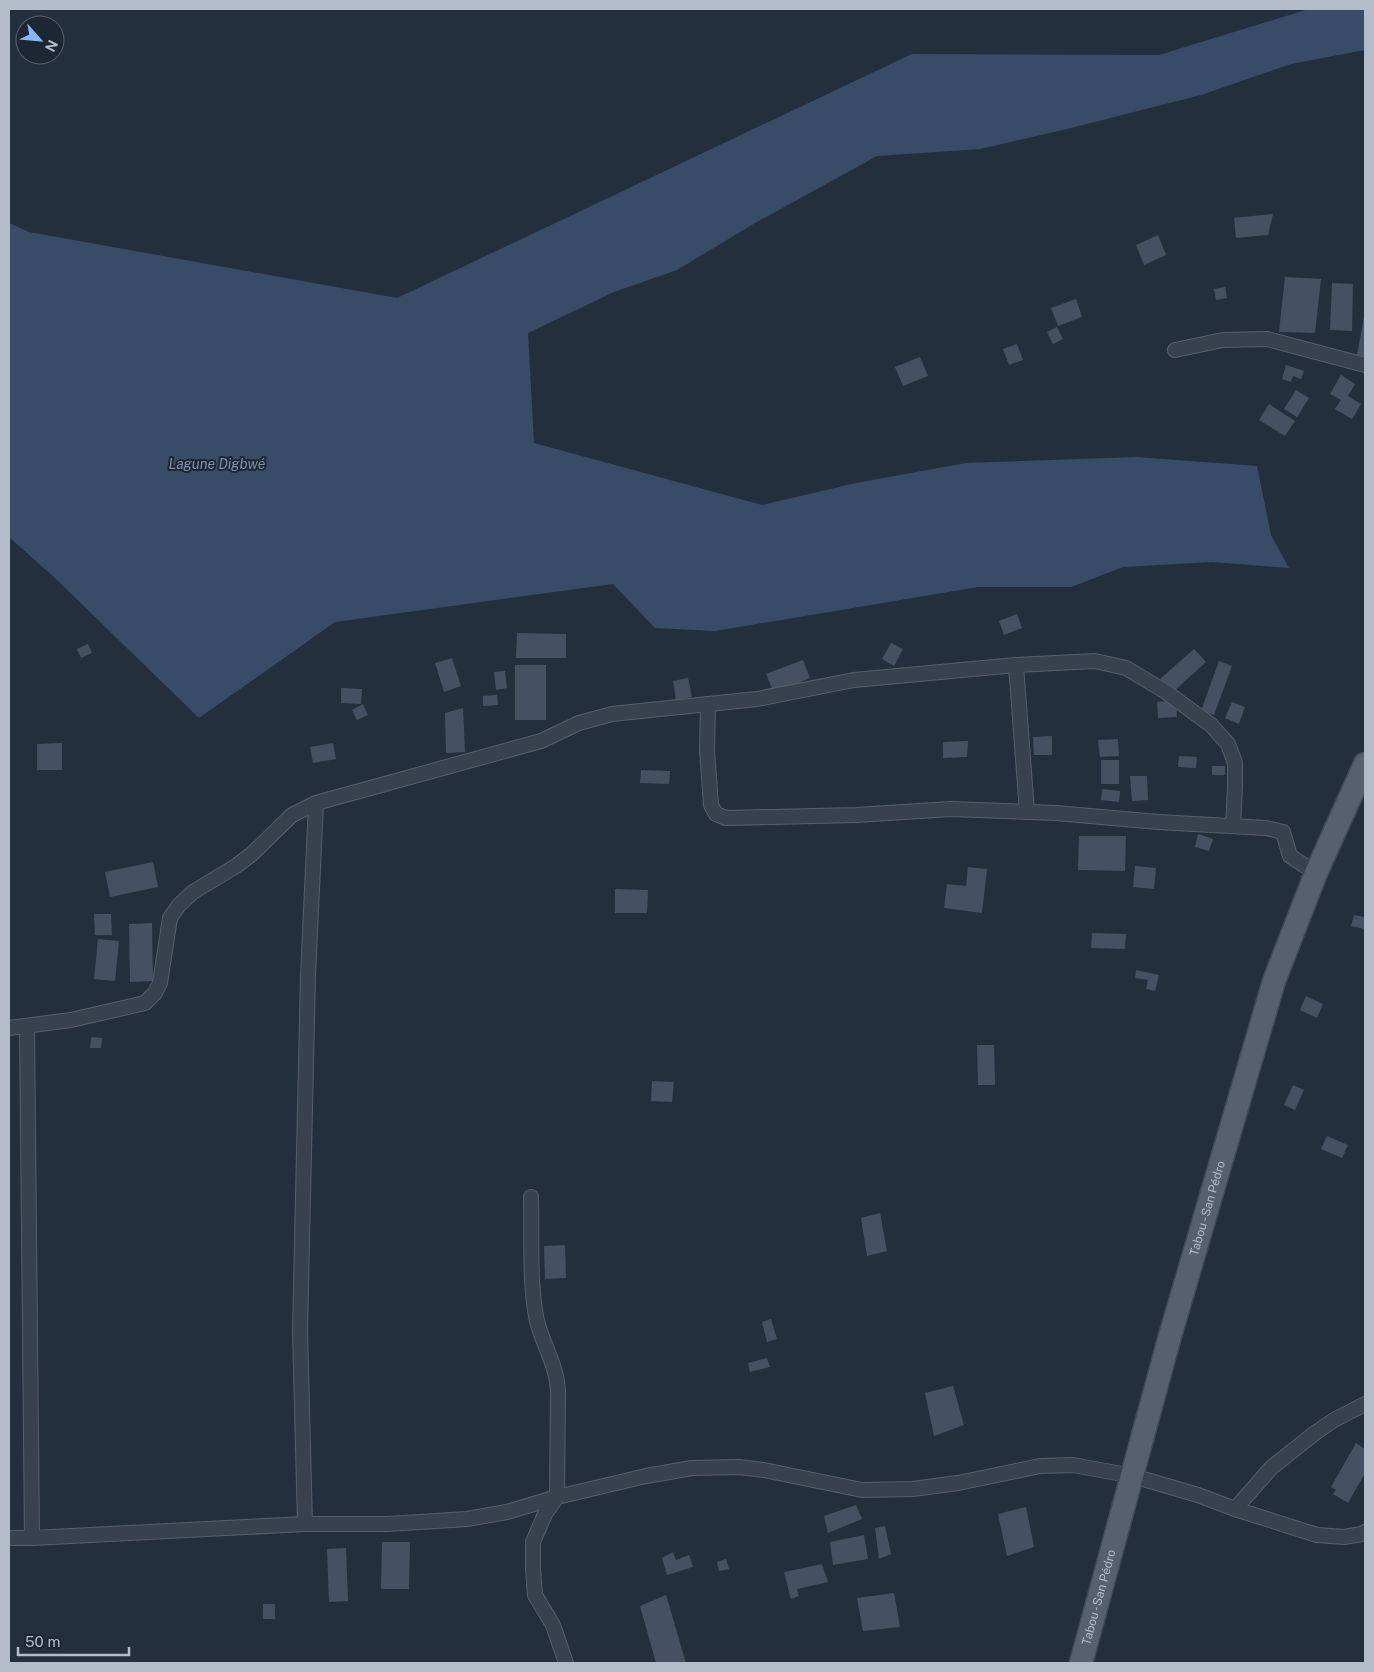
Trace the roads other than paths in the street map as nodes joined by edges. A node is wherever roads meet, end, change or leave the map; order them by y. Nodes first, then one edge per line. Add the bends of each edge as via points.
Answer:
1 (1175, 350) dead end
2 (1365, 365) edge
3 (1016, 665) junction
4 (708, 704) junction
5 (1365, 764) edge
6 (316, 803) junction
7 (1027, 812) junction
8 (1233, 826) junction
9 (1316, 872) junction
10 (27, 1027) junction
11 (9, 1028) edge
12 (531, 1197) dead end
13 (1365, 1404) edge
14 (1133, 1476) junction
15 (557, 1497) junction
16 (1235, 1509) junction
17 (305, 1524) junction
18 (1365, 1532) edge
19 (9, 1538) edge
20 (32, 1538) junction
21 (566, 1663) edge
22 (1081, 1663) edge

1 - 2 street via 1223,340 1267,339
3 - 4 street via 854,680 757,700
3 - 7 street
3 - 8 street via 1094,661 1126,668 1211,724 1228,744 1235,763
4 - 6 street via 612,714 579,723 541,741
4 - 7 street via 711,806 716,814 726,818 951,809
5 - 9 main road, Tabou - San Pédro
6 - 10 street via 292,815 252,854 179,904 170,918 160,983 155,993 144,1002 72,1020
6 - 17 street via 308,975 300,1331
7 - 8 street
8 - 9 street via 1283,832 1290,856
9 - 14 main road, Tabou - San Pédro via 1274,981 1170,1336
10 - 11 street
10 - 20 street
12 - 15 street via 532,1277 537,1320 557,1377
13 - 16 street via 1315,1432 1270,1468
14 - 15 street via 1073,1464 1040,1466 913,1489 862,1490 764,1470 692,1468
14 - 16 street
14 - 22 main road, Tabou - San Pédro
15 - 17 street via 507,1512 467,1518 388,1524
15 - 21 street via 545,1514 533,1542 533,1569 535,1595 553,1625
16 - 18 street via 1317,1535 1344,1537
17 - 20 street
19 - 20 street

